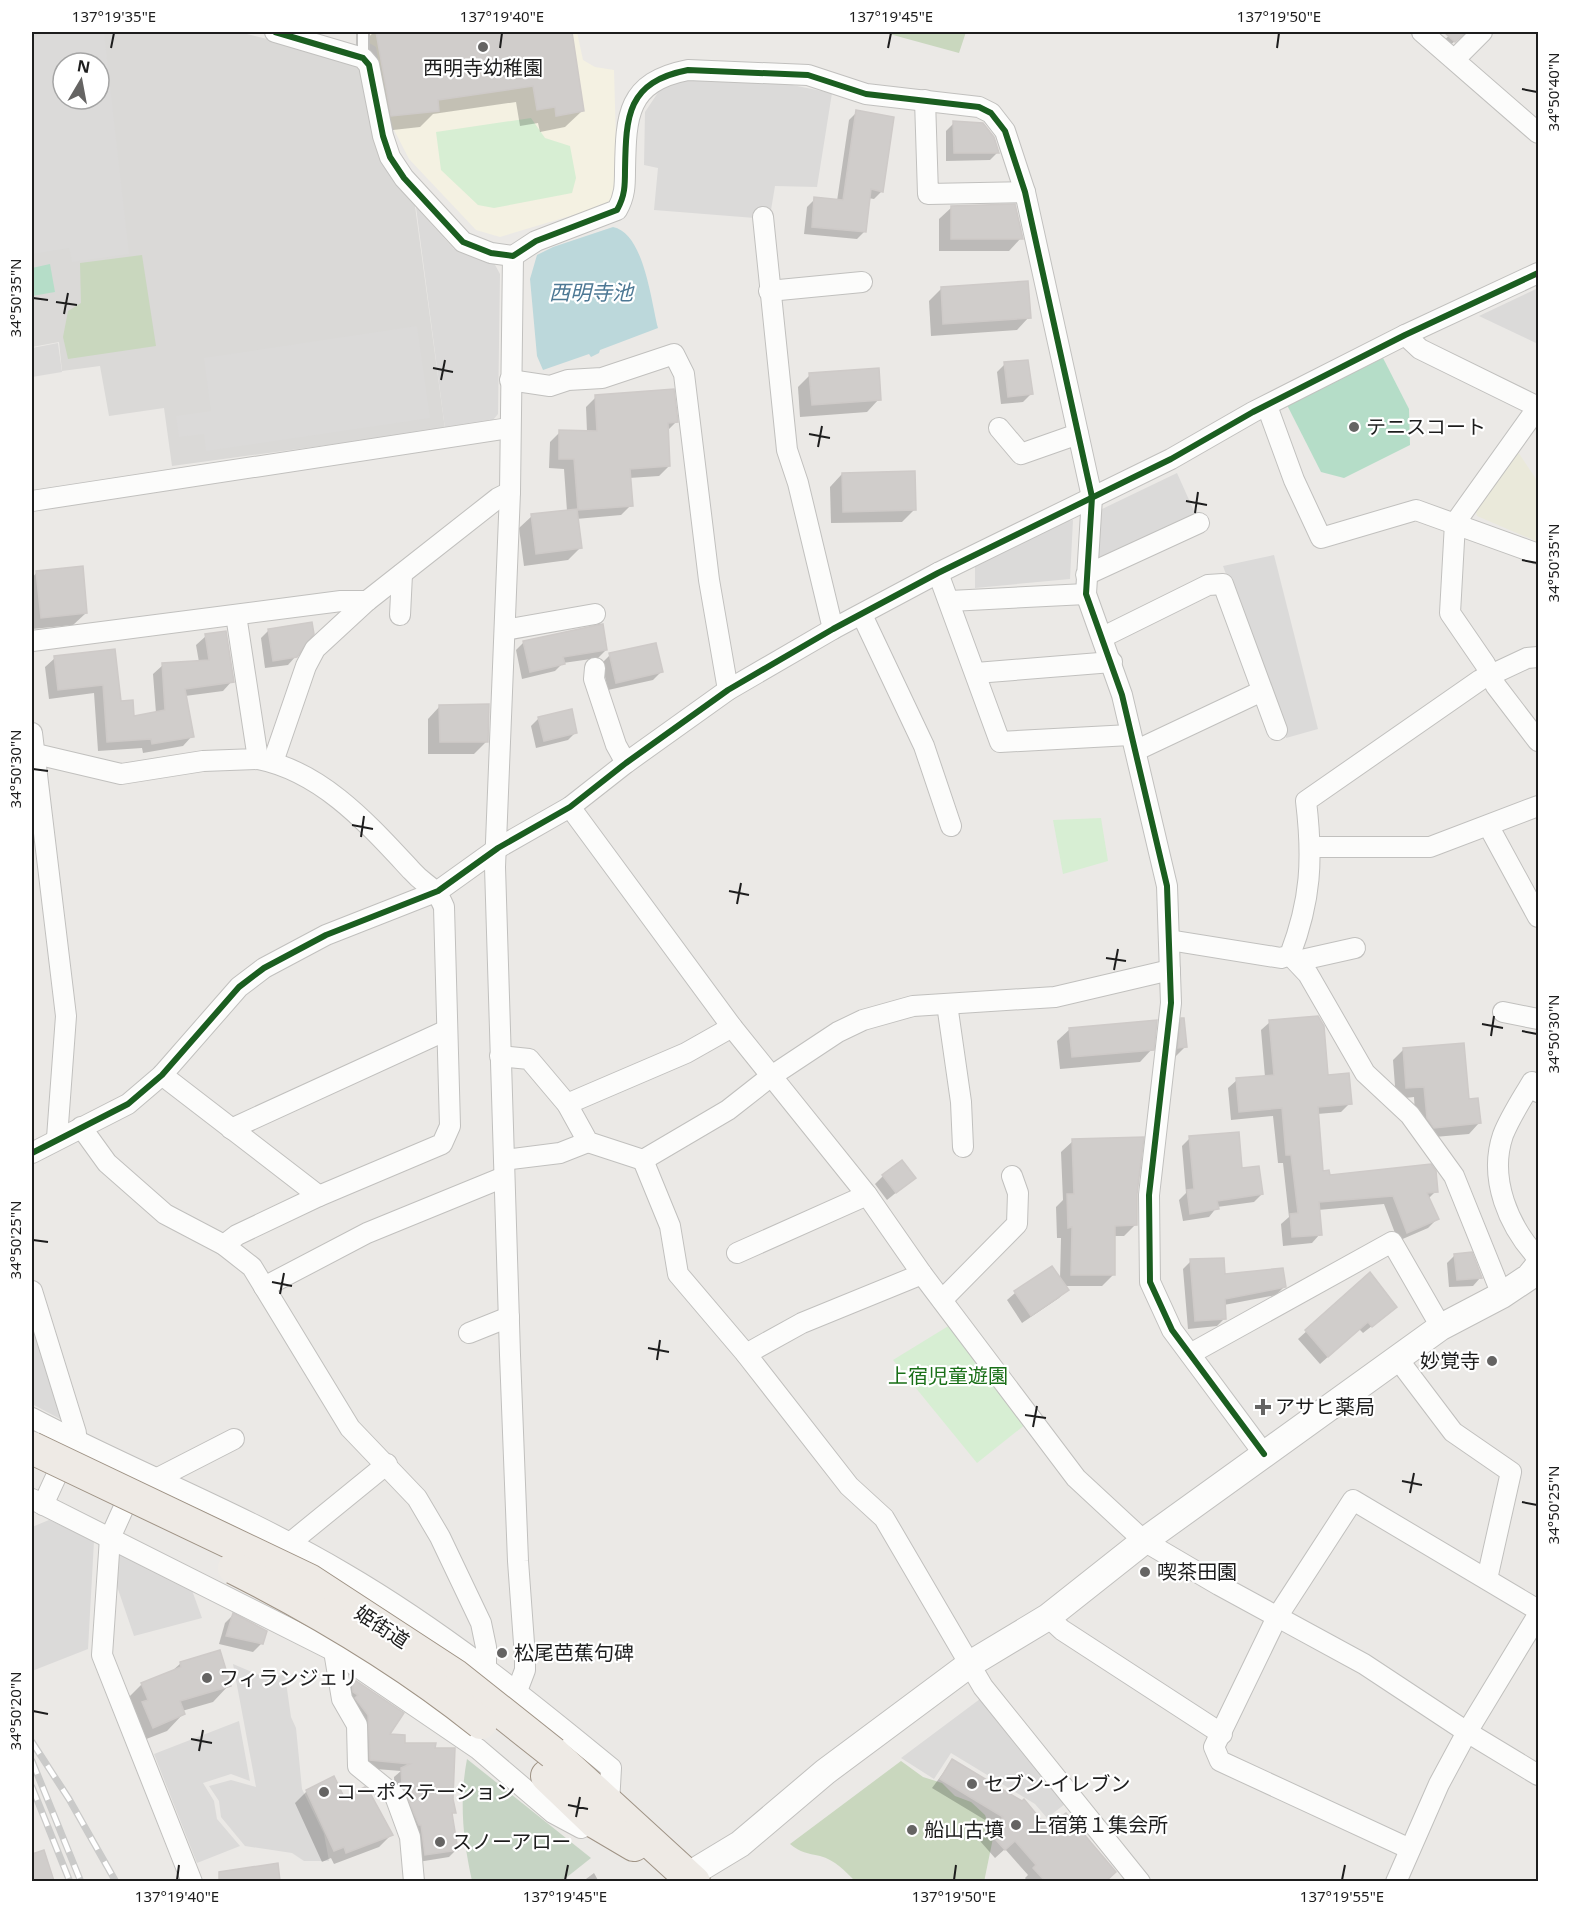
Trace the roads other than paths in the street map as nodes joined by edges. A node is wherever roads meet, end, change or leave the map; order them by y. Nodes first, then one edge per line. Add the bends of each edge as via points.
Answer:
1 (275, 32) edge
2 (363, 32) edge
3 (1422, 32) edge
4 (1482, 32) edge
5 (363, 58) junction
6 (1455, 59) junction
7 (925, 100) junction
8 (1539, 134) edge
9 (1025, 192) junction
10 (763, 217) dead end
11 (513, 256) junction
12 (1539, 273) edge
13 (861, 282) dead end
14 (769, 291) junction
15 (1405, 335) junction
16 (510, 380) junction
17 (1267, 406) junction
18 (509, 428) junction
19 (999, 428) dead end
20 (1077, 434) junction
21 (510, 492) junction
22 (1092, 497) junction
23 (32, 501) edge
24 (1199, 523) dead end
25 (1455, 523) junction
26 (1539, 554) edge
27 (938, 573) junction
28 (402, 574) junction
29 (1086, 584) junction
30 (367, 601) junction
31 (950, 602) junction
32 (595, 614) dead end
33 (236, 615) junction
34 (400, 615) dead end
35 (862, 615) junction
36 (833, 629) junction
37 (505, 630) junction
38 (1103, 637) junction
39 (32, 641) edge
40 (1539, 657) edge
41 (1112, 662) junction
42 (595, 668) dead end
43 (976, 673) junction
44 (1490, 675) junction
45 (728, 690) junction
46 (1262, 691) junction
47 (1277, 730) dead end
48 (32, 733) edge
49 (1539, 741) edge
50 (1133, 743) junction
51 (36, 754) junction
52 (266, 761) junction
53 (626, 763) junction
54 (1539, 806) edge
55 (570, 807) junction
56 (951, 826) dead end
57 (1489, 826) junction
58 (1312, 847) junction
59 (498, 849) junction
60 (438, 891) junction
61 (1539, 917) edge
62 (1169, 940) junction
63 (1355, 948) dead end
64 (1294, 958) junction
65 (1170, 970) junction
66 (947, 1004) junction
67 (1503, 1012) dead end
68 (1539, 1019) edge
69 (732, 1027) junction
70 (447, 1030) junction
71 (500, 1056) junction
72 (162, 1075) junction
73 (770, 1077) junction
74 (1536, 1080) edge
75 (567, 1104) junction
76 (81, 1127) junction
77 (231, 1129) junction
78 (57, 1138) junction
79 (588, 1142) junction
80 (963, 1147) dead end
81 (32, 1152) edge
82 (643, 1160) junction
83 (504, 1168) junction
84 (1012, 1176) dead end
85 (319, 1196) junction
86 (867, 1196) junction
87 (224, 1245) junction
88 (737, 1253) dead end
89 (1536, 1271) edge
90 (922, 1274) junction
91 (264, 1287) junction
92 (32, 1291) edge
93 (1502, 1295) junction
94 (942, 1300) junction
95 (509, 1317) junction
96 (1441, 1326) junction
97 (469, 1333) dead end
98 (1190, 1353) junction
99 (746, 1354) junction
100 (1397, 1358) junction
101 (32, 1418) edge
102 (234, 1439) dead end
103 (73, 1440) junction
104 (32, 1448) edge
105 (1264, 1454) junction
106 (387, 1464) junction
107 (32, 1470) edge
108 (148, 1475) junction
109 (38, 1502) edge
110 (110, 1538) junction
111 (1144, 1541) junction
112 (290, 1543) junction
113 (1487, 1579) junction
114 (1539, 1610) edge
115 (1539, 1615) edge
116 (1048, 1617) junction
117 (1277, 1617) junction
118 (334, 1651) junction
119 (970, 1664) junction
120 (486, 1666) junction
121 (518, 1691) junction
122 (1467, 1732) junction
123 (1222, 1734) junction
124 (546, 1762) junction
125 (1539, 1775) edge
126 (602, 1813) junction
127 (1410, 1849) junction
128 (686, 1879) edge
129 (1135, 1880) edge
130 (192, 1881) edge
131 (414, 1881) edge
132 (1396, 1881) edge

1 - 5 street
2 - 5 lane
3 - 6 street
4 - 6 street
5 - 11 street via 369,65 390,157 404,178 463,242 491,253
6 - 8 street
7 - 9 street via 969,104 991,113 1005,131
7 - 9 street via 928,194
7 - 11 street via 866,94 798,74 688,70 663,76 643,89 629,112 624,199 617,210 536,241
9 - 20 street
10 - 14 street
11 - 16 street
12 - 15 street
13 - 14 street
14 - 36 street via 787,450
15 - 17 street
15 - 25 street via 1420,349 1539,406
16 - 18 street
16 - 45 street via 550,386 568,380 602,378 674,354 684,374 709,580
17 - 22 street
17 - 25 street via 1294,480 1321,538 1416,510
18 - 21 street
18 - 23 street
19 - 20 street via 1021,454
20 - 22 street
21 - 28 street
21 - 37 street
22 - 27 street
22 - 29 street
24 - 29 street
25 - 26 street
25 - 44 street via 1450,613
27 - 31 street
27 - 35 street
28 - 30 street
28 - 34 street
29 - 31 street
29 - 38 street
30 - 33 street
30 - 52 street via 315,649
31 - 43 street
32 - 37 street
33 - 39 street
33 - 52 street
35 - 36 street
35 - 56 street via 924,746
36 - 45 street
37 - 59 street
38 - 41 street
38 - 46 street via 1208,585 1223,584
40 - 44 street via 1527,658
41 - 43 street
41 - 50 street
42 - 53 street via 594,679
43 - 50 street via 1000,742
44 - 49 street
44 - 58 street via 1306,801
45 - 53 street
46 - 47 street
46 - 50 street
48 - 51 street
50 - 62 street via 1167,886
51 - 52 street via 121,774 203,761
51 - 78 street via 66,1016
52 - 60 street via 340,799 422,882
53 - 55 street
54 - 57 street
55 - 59 street
55 - 69 street
57 - 58 street via 1430,847
57 - 61 street
58 - 64 street via 1308,900
59 - 60 street
59 - 71 street via 495,867
60 - 70 street via 444,908
60 - 72 street via 326,935 264,968 238,987
62 - 64 street
62 - 65 street
63 - 64 street
64 - 93 street via 1308,974 1365,1073 1410,1115 1454,1176
65 - 66 street via 1055,997
65 - 98 street via 1171,1003 1149,1195 1150,1282 1172,1330
66 - 73 street via 913,1006 864,1020 838,1032
66 - 80 street via 961,1102
67 - 68 street
69 - 73 street
69 - 75 street via 686,1053
70 - 77 street
70 - 85 street via 450,1126 442,1144
71 - 75 street via 529,1059
71 - 83 street
72 - 76 street via 128,1104
72 - 77 street
73 - 82 street via 728,1110
73 - 86 street
74 - 89 street via 1503,1137 1499,1169 1503,1201
75 - 79 street
76 - 78 street
76 - 87 street via 106,1163 165,1214
77 - 85 street
78 - 81 street
79 - 82 street
79 - 83 street
82 - 99 street via 670,1226 678,1274
83 - 91 street
83 - 95 street
84 - 94 street via 1018,1193 1017,1224
85 - 87 street
86 - 88 street
86 - 90 street
87 - 91 street via 252,1267
89 - 93 street
90 - 94 street
90 - 99 street via 802,1323
91 - 106 street via 350,1428
92 - 103 street via 76,1433
93 - 96 street
94 - 111 street via 1076,1478
95 - 97 street
95 - 121 street via 525,1657
96 - 98 street via 1392,1242
96 - 100 street
98 - 105 street
99 - 119 street via 849,1486 884,1518
100 - 105 street
100 - 113 street via 1452,1432 1511,1472
101 - 103 street
102 - 108 street
103 - 108 street
103 - 109 street
104 - 124 main road, 姫街道, bridge via 309,1580 456,1676
105 - 111 street
106 - 112 street
106 - 120 street via 417,1498 440,1537 481,1623
107 - 124 main road, 姫街道, bridge via 301,1602 422,1677
108 - 110 street
108 - 112 street
109 - 110 street
110 - 118 street
110 - 130 street via 102,1655
111 - 116 street
111 - 117 street
112 - 120 street via 345,1573
113 - 114 street
113 - 117 street via 1353,1500
115 - 122 street
116 - 119 street
116 - 123 street
117 - 122 street via 1364,1664
117 - 123 street
118 - 126 street via 478,1749 553,1813 581,1828
118 - 131 street via 342,1699 357,1725 358,1766 395,1796 410,1837
119 - 128 street via 825,1772 740,1844
119 - 129 street via 983,1688
120 - 121 street
121 - 126 street via 611,1768
122 - 125 street
122 - 127 street
123 - 127 street via 1214,1747 1220,1761
124 - 126 main road, 姫街道
126 - 128 main road, 姫街道
127 - 132 street

